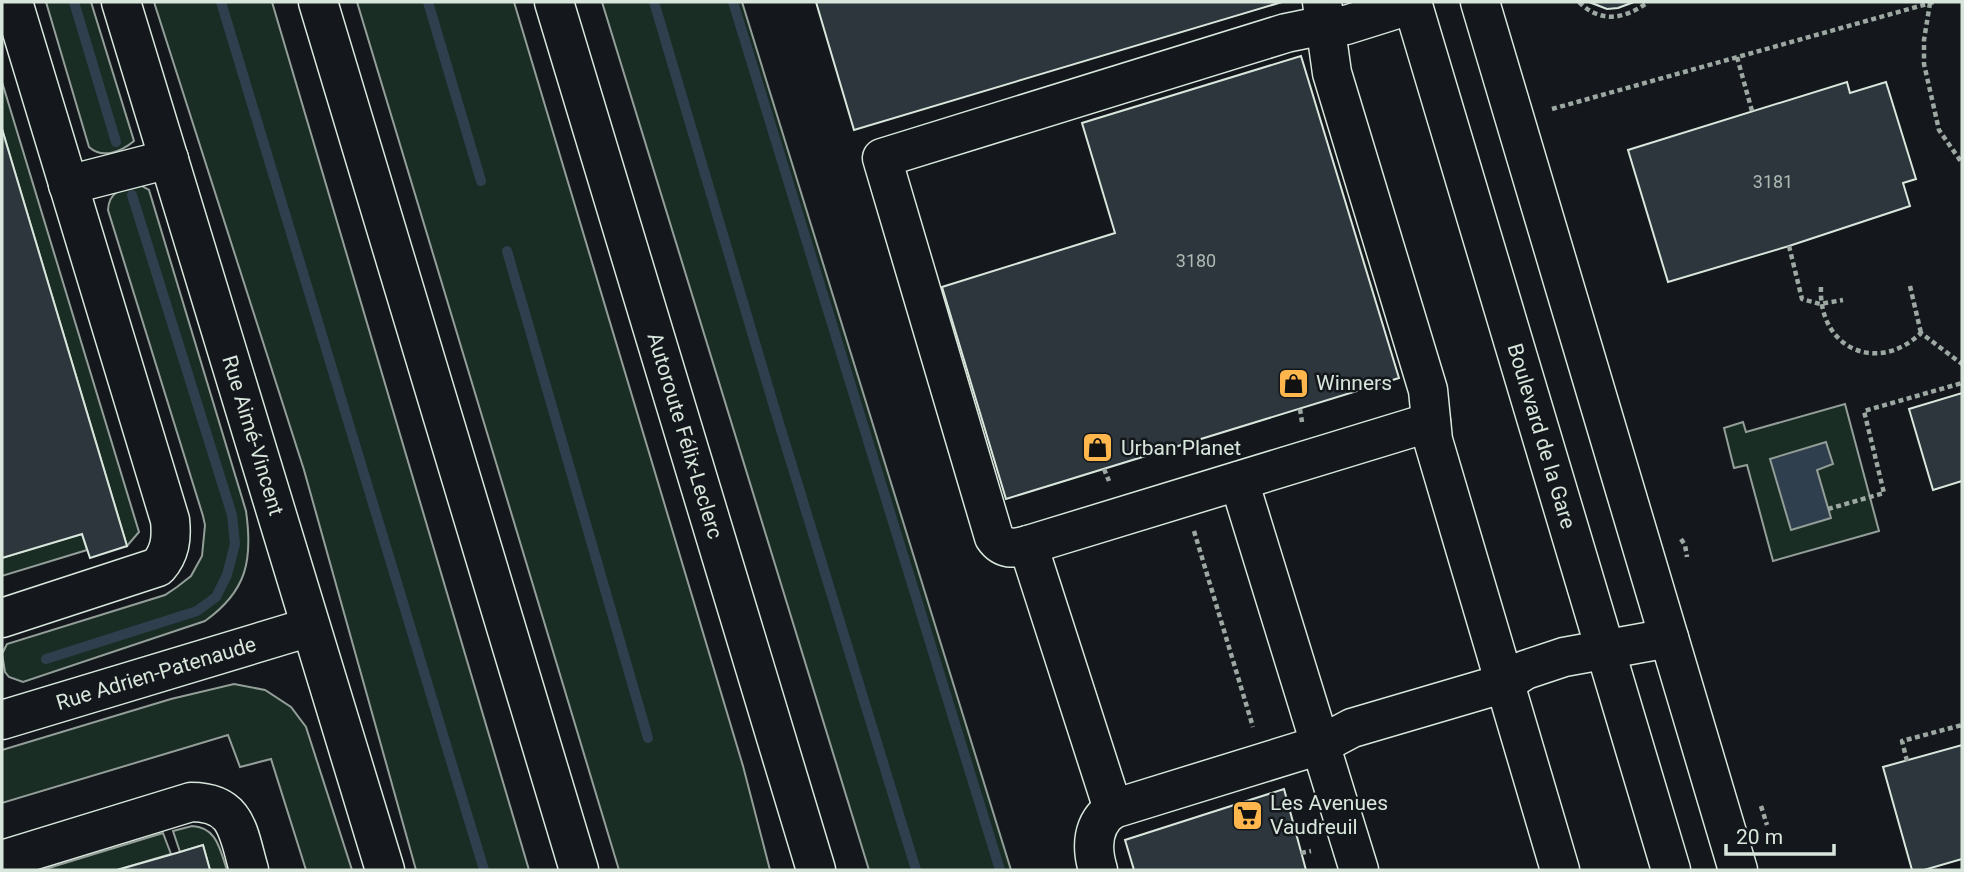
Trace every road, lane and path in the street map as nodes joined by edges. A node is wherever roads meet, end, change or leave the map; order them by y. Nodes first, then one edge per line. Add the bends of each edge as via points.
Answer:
1 (13, 2) edge
2 (121, 2) edge
3 (318, 2) edge
4 (554, 2) edge
5 (1480, 2) edge
6 (1580, 2) edge
7 (1648, 2) edge
8 (1932, 2) edge
9 (1413, 3) edge
10 (1323, 13) edge
11 (1737, 57) junction
12 (1549, 110) dead end
13 (1752, 111) dead end
14 (169, 159) junction
15 (1962, 163) edge
16 (68, 185) junction
17 (1789, 246) dead end
18 (1910, 286) dead end
19 (1821, 287) dead end
20 (1843, 300) dead end
21 (1820, 304) junction
22 (1921, 332) junction
23 (1962, 364) edge
24 (1962, 383) edge
25 (1300, 409) dead end
26 (1431, 422) junction
27 (1303, 424) dead end
28 (1104, 469) dead end
29 (1239, 481) junction
30 (1110, 483) dead end
31 (1828, 509) dead end
32 (1194, 530) dead end
33 (1028, 545) junction
34 (2, 618) edge
35 (310, 627) junction
36 (1669, 638) junction
37 (1605, 651) junction
38 (1505, 683) junction
39 (2, 720) edge
40 (1962, 725) edge
41 (1256, 736) dead end
42 (1320, 745) junction
43 (1908, 761) dead end
44 (1114, 809) junction
45 (1311, 851) dead end
46 (1300, 853) dead end
47 (2, 860) edge
48 (249, 870) edge
49 (384, 870) edge
50 (579, 870) edge
51 (816, 870) edge
52 (1098, 870) edge
53 (1359, 870) edge
54 (1560, 870) edge
55 (1671, 870) edge
56 (1738, 870) edge

1 - 16 main road
2 - 14 main road, Rue Aimé-Vincent
3 - 50 main road
4 - 51 main road, Autoroute Félix-Leclerc
5 - 36 main road
6 - 7 path via 1600,16 1614,18
8 - 11 path
8 - 15 path via 1924,64 1939,130
9 - 10 main road via 1346,25
9 - 37 main road, Boulevard de la Gare
10 - 26 main road via 1332,72 1428,390
10 - 33 main road via 1286,33 882,158 994,537 1009,548
11 - 12 path
11 - 13 path
14 - 16 main road
14 - 35 main road, Rue Aimé-Vincent
16 - 34 main road via 170,520 170,545 158,567 145,573
17 - 21 path via 1801,299
18 - 22 path
19 - 21 path
20 - 21 path
21 - 22 path via 1835,335 1865,353 1899,349
22 - 23 path
24 - 31 path via 1864,411 1884,493
25 - 27 path
26 - 29 main road
26 - 38 main road
28 - 30 path
29 - 33 main road
29 - 42 main road
32 - 41 path
33 - 44 main road
35 - 39 main road, Rue Adrien-Patenaude
35 - 49 main road, Rue Aimé-Vincent
36 - 37 main road
36 - 56 main road
37 - 38 main road via 1525,670
37 - 55 main road, Boulevard de la Gare
38 - 42 main road via 1352,728
38 - 54 main road
40 - 43 path via 1902,741
42 - 44 main road
42 - 53 main road
44 - 52 main road via 1097,826
45 - 46 path
47 - 48 main road via 182,804 204,802 230,814

